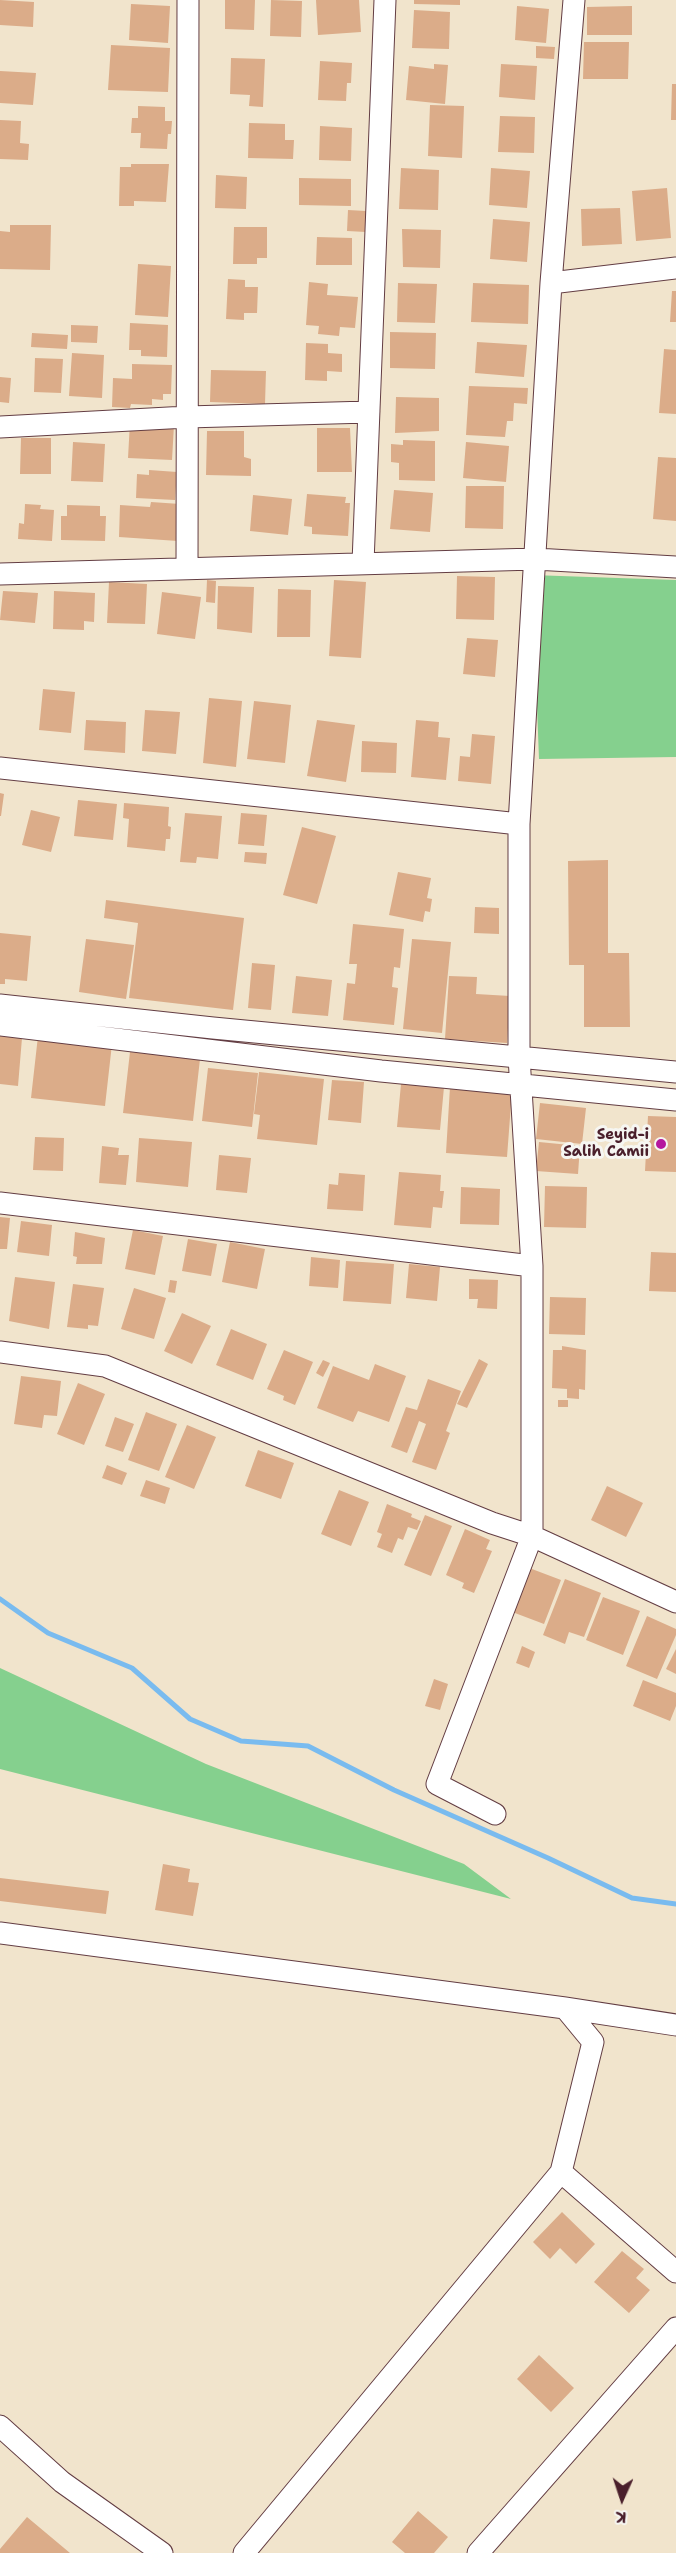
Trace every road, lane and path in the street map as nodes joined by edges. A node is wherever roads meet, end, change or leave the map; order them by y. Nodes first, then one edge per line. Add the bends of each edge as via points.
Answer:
1 (188, 0) edge
2 (385, 0) edge
3 (574, 0) edge
4 (676, 268) edge
5 (551, 283) junction
6 (369, 412) junction
7 (187, 417) junction
8 (0, 427) edge
9 (535, 559) junction
10 (363, 563) junction
11 (676, 567) edge
12 (187, 568) junction
13 (0, 574) edge
14 (0, 768) edge
15 (519, 824) junction
16 (0, 1005) edge
17 (0, 1025) edge
18 (519, 1057) junction
19 (676, 1072) edge
20 (522, 1085) junction
21 (676, 1100) edge
22 (0, 1203) edge
23 (532, 1266) junction
24 (0, 1352) edge
25 (532, 1536) junction
26 (676, 1602) edge
27 (495, 1814) dead end
28 (0, 1933) edge
29 (565, 2008) junction
30 (676, 2025) edge
31 (561, 2172) junction
32 (676, 2272) edge
33 (676, 2328) edge
34 (0, 2426) edge
35 (162, 2553) edge
36 (244, 2553) edge
37 (478, 2553) edge

1 - 7 street
2 - 6 street
3 - 5 street
4 - 5 street
5 - 9 street
6 - 7 street
6 - 10 street
7 - 8 street
7 - 12 street
9 - 10 street
9 - 11 street
9 - 15 street
10 - 12 street
12 - 13 street
14 - 15 street
15 - 18 street
16 - 18 street
17 - 20 street
18 - 19 street
18 - 20 street
20 - 21 street
20 - 23 street
22 - 23 street
23 - 25 street
24 - 25 street via 105,1366
25 - 26 street
25 - 27 street via 437,1784
28 - 29 street
29 - 30 street
29 - 31 street via 592,2042
31 - 32 street
31 - 36 street
33 - 37 street
34 - 35 street via 62,2482

